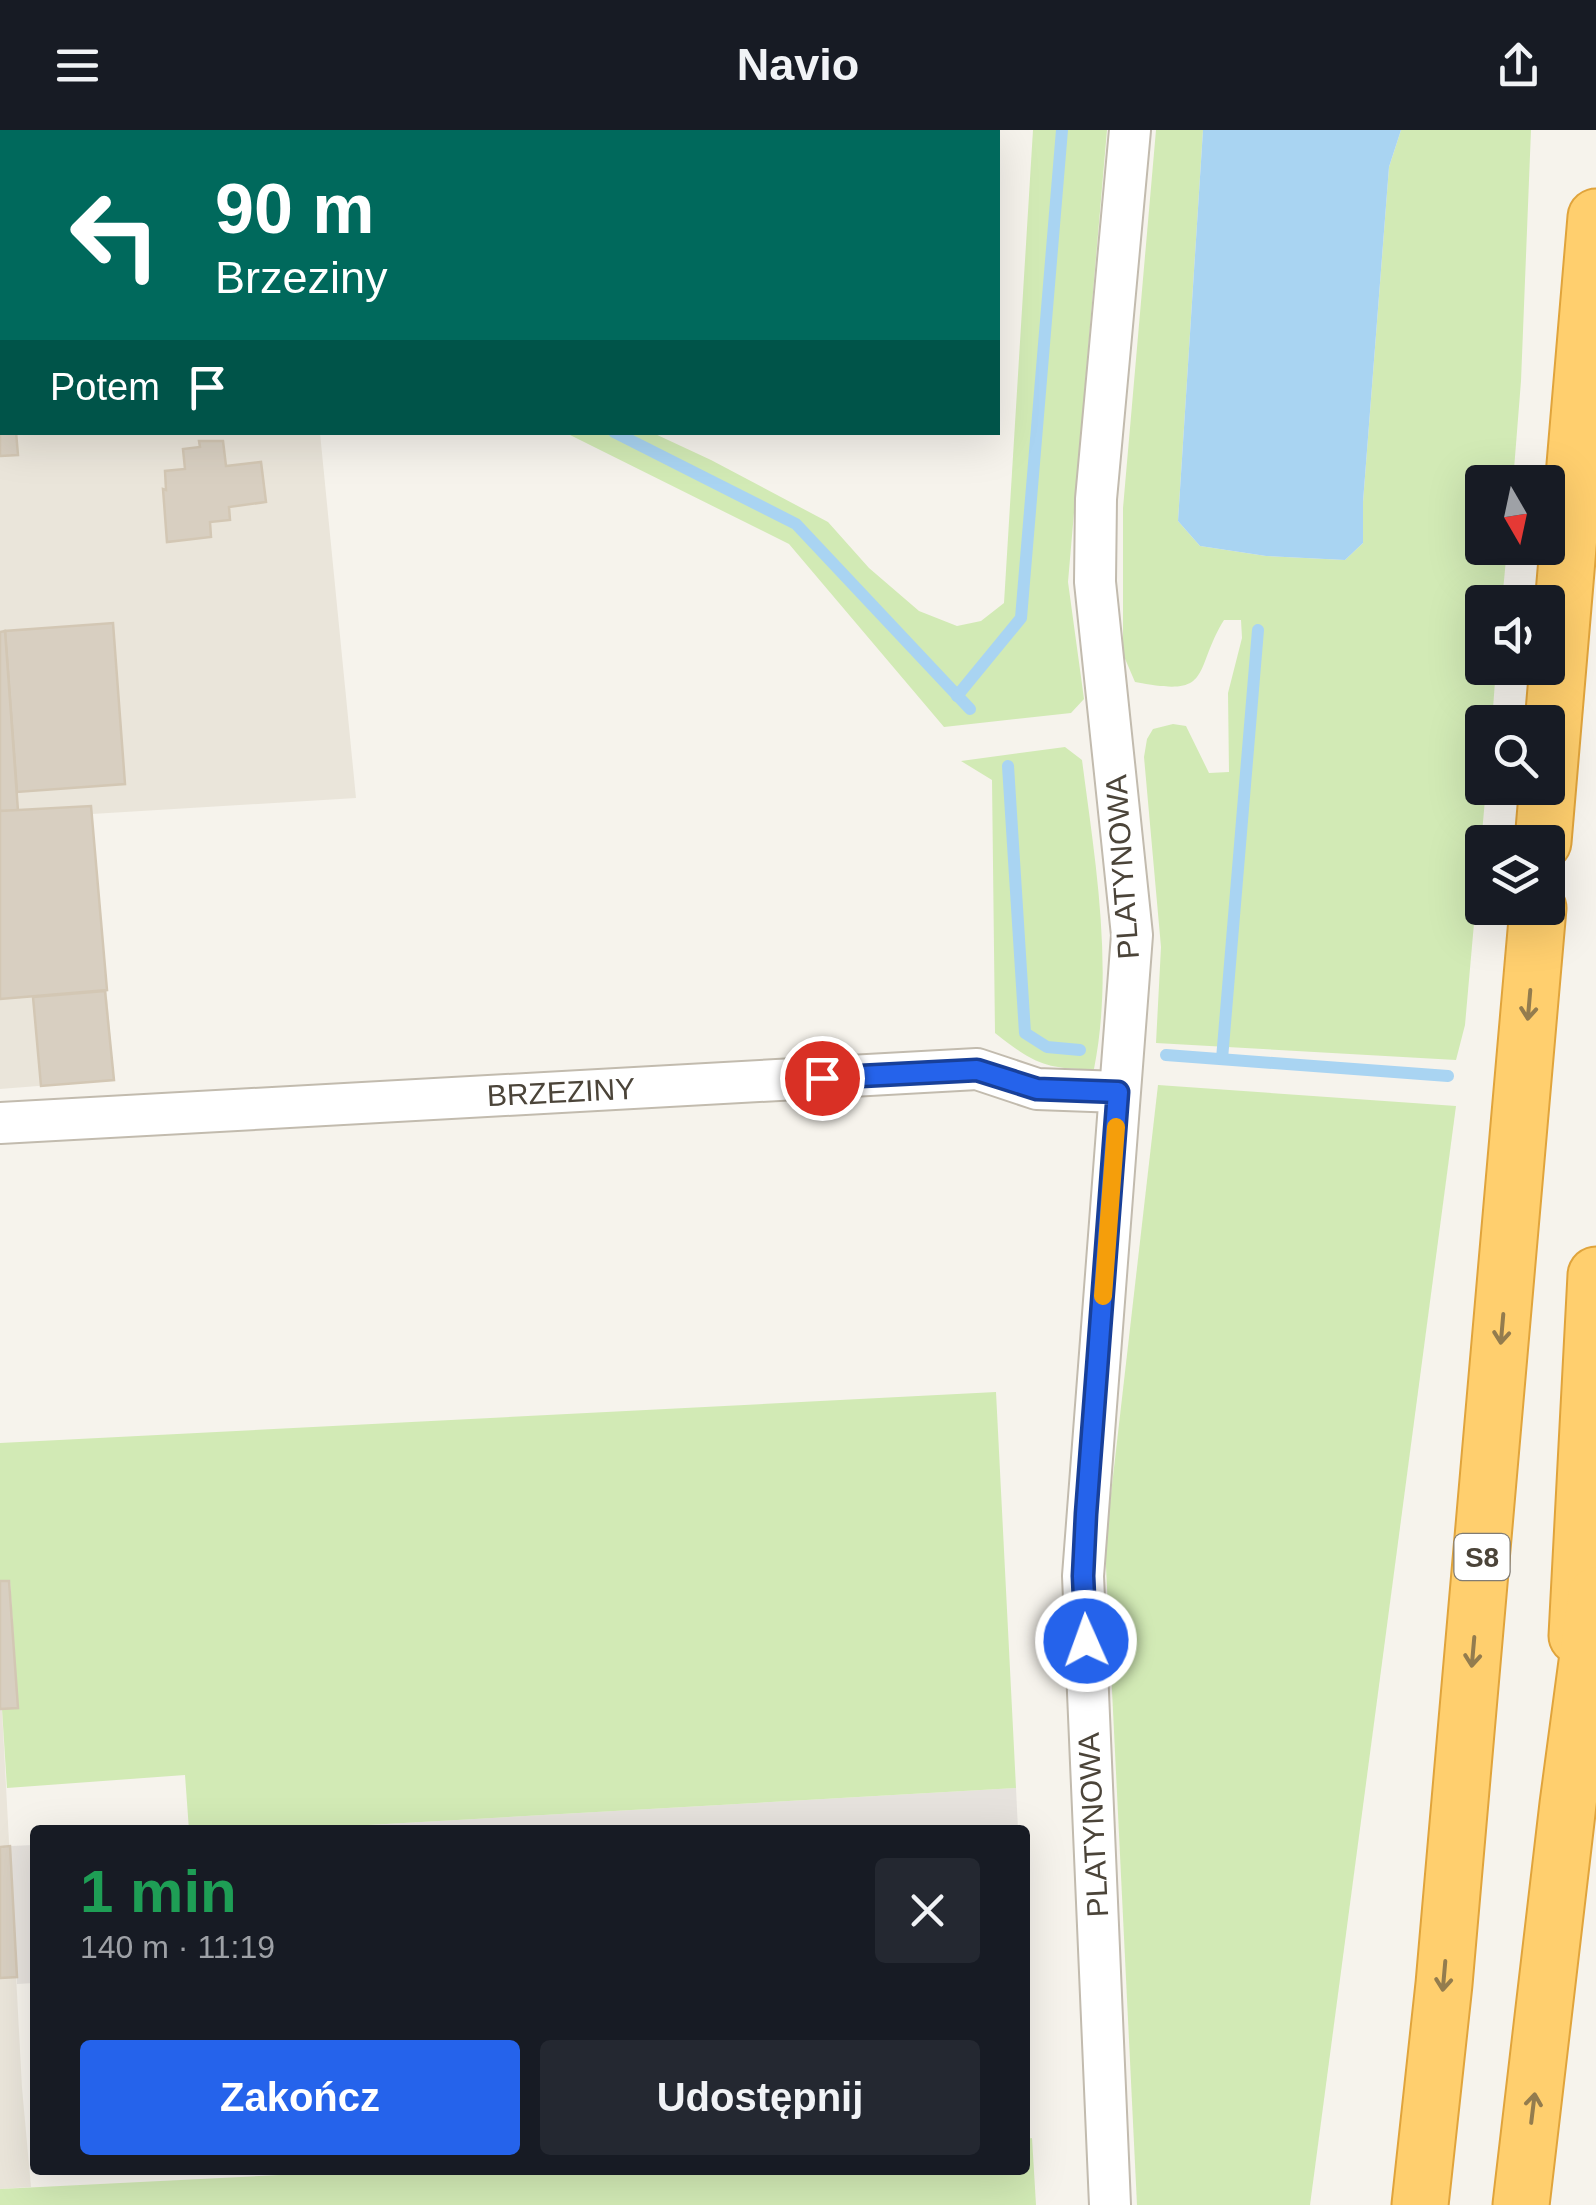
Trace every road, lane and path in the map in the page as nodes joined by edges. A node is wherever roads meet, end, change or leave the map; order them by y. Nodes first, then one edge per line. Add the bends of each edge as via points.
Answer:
1 (1130, 130) edge
2 (1596, 217) edge
3 (1544, 825) edge
4 (1537, 925) edge
5 (1118, 1092) junction
6 (0, 1123) edge
7 (1596, 1276) edge
8 (1596, 1595) edge
9 (1568, 1804) junction
10 (1110, 2205) edge
11 (1420, 2205) edge
12 (1522, 2205) edge

1 - 5 street, PLATYNOWA via 1096,499 1095,582 1132,935
2 - 3 highway
4 -> 11 highway, S8
5 - 6 street, BRZEZINY via 1037,1089 977,1070
5 - 10 street, PLATYNOWA via 1083,1576
7 - 9 highway
8 - 9 highway
12 -> 9 highway

